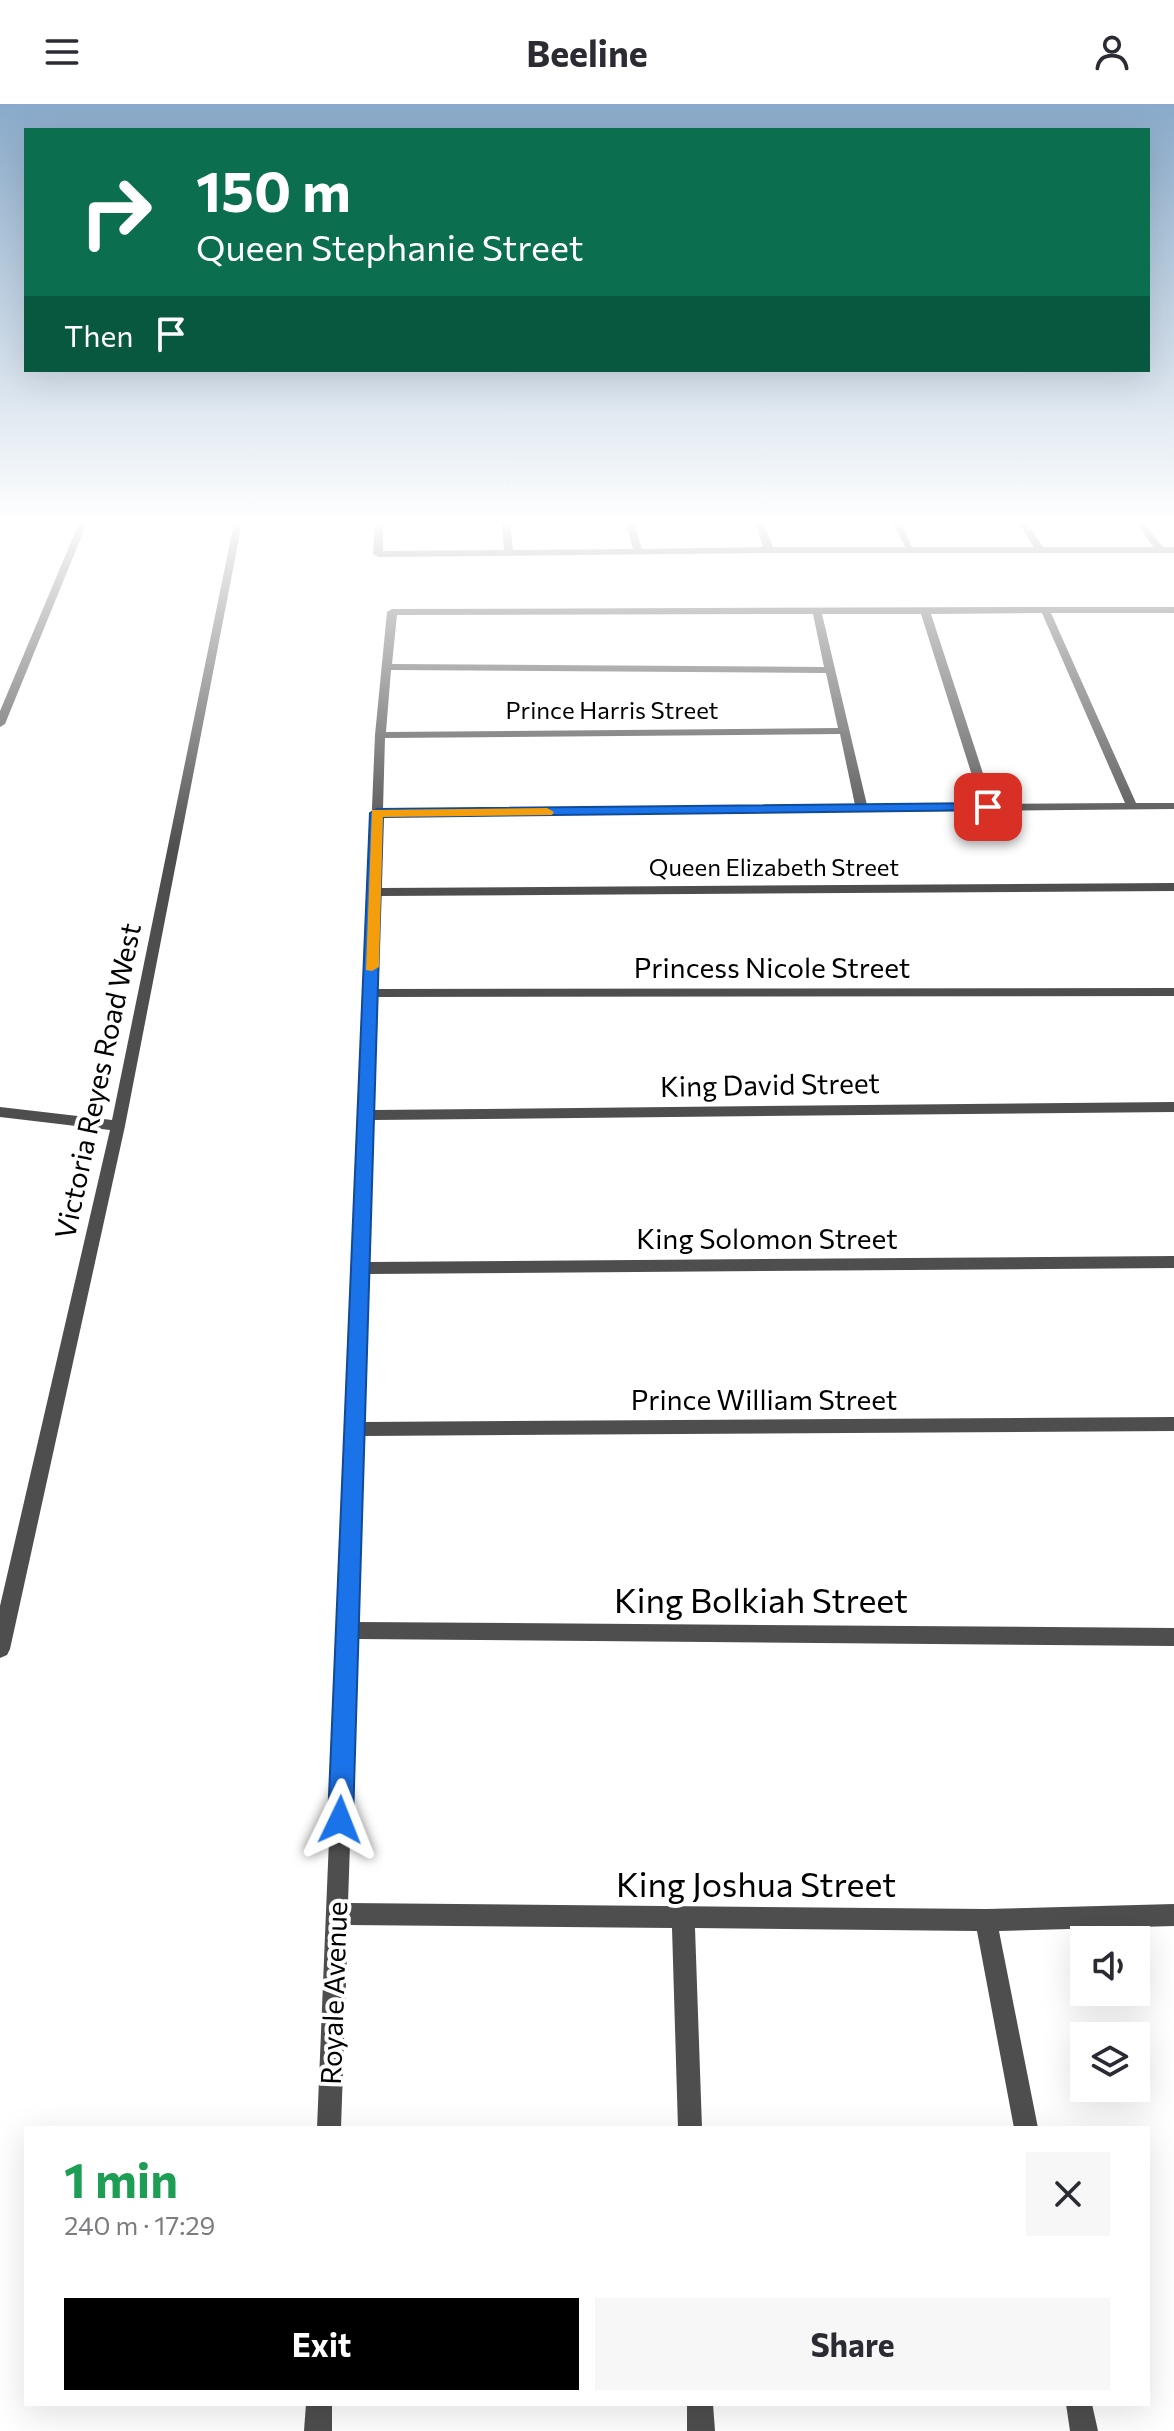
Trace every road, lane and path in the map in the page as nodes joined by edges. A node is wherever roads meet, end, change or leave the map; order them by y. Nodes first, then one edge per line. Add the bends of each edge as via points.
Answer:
1 (38, 632) edge
2 (216, 632) edge
3 (391, 632) edge
4 (821, 632) edge
5 (932, 632) edge
6 (1055, 632) edge
7 (388, 667) junction
8 (830, 670) junction
9 (0, 724) edge
10 (845, 731) junction
11 (380, 735) junction
12 (1132, 806) junction
13 (1174, 806) edge
14 (988, 807) junction
15 (862, 809) junction
16 (377, 813) junction
17 (1174, 887) edge
18 (374, 892) junction
19 (1174, 992) edge
20 (371, 993) junction
21 (1174, 1107) edge
22 (0, 1112) edge
23 (366, 1115) junction
24 (118, 1126) junction
25 (1174, 1262) edge
26 (361, 1268) junction
27 (1174, 1424) edge
28 (354, 1429) junction
29 (347, 1630) junction
30 (1174, 1637) edge
31 (0, 1649) edge
32 (337, 1914) junction
33 (1174, 1915) edge
34 (683, 1919) junction
35 (986, 1920) junction
36 (329, 2126) edge
37 (690, 2126) edge
38 (1026, 2126) edge
39 (319, 2406) edge
40 (700, 2406) edge
41 (1079, 2406) edge
42 (318, 2431) edge
43 (701, 2431) edge
44 (1084, 2431) edge

1 - 9 street
2 - 24 street, Victoria Reyes Road West
3 - 7 street, Royale Avenue
4 - 8 street
5 - 14 street
6 - 12 street
7 - 8 street
7 - 11 street, Royale Avenue
8 - 10 street
10 - 11 street, Prince Harris Street
10 - 15 street
11 - 16 street, Royale Avenue
12 - 13 street
12 - 14 street
14 - 15 street
15 - 16 street
16 - 18 street, Royale Avenue
17 - 18 street, Queen Elizabeth Street
18 - 20 street, Royale Avenue
19 - 20 street, Princess Nicole Street
20 - 23 street, Royale Avenue
21 - 23 street, King David Street
22 - 24 street
23 - 26 street, Royale Avenue
24 - 31 street, Victoria Reyes Road West
25 - 26 street, King Solomon Street
26 - 28 street, Royale Avenue
27 - 28 street, Prince William Street
28 - 29 street, Royale Avenue
29 - 30 street, King Bolkiah Street
29 - 32 street, Royale Avenue
32 - 34 street, King Joshua Street
32 - 36 street, Royale Avenue
33 - 35 street, King Joshua Street
34 - 35 street, King Joshua Street
34 - 37 street
35 - 38 street
39 - 42 street
40 - 43 street
41 - 44 street

